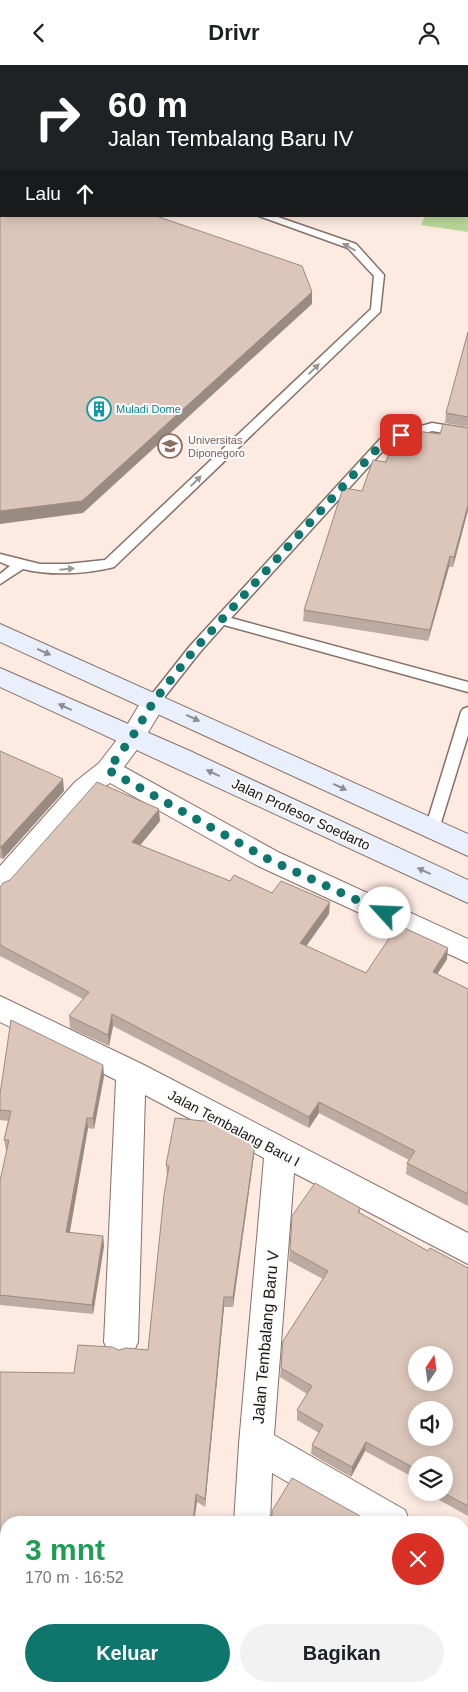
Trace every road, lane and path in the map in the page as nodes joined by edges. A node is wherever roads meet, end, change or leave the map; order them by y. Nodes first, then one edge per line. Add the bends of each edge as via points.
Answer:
1 (267, 217) edge
2 (468, 433) edge
3 (0, 558) edge
4 (19, 566) junction
5 (0, 581) edge
6 (222, 619) junction
7 (0, 632) edge
8 (0, 677) edge
9 (468, 687) edge
10 (154, 701) junction
11 (468, 712) edge
12 (132, 737) junction
13 (108, 770) junction
14 (432, 829) junction
15 (468, 846) edge
16 (0, 884) edge
17 (468, 892) edge
18 (468, 952) edge
19 (0, 1008) edge
20 (131, 1073) junction
21 (280, 1152) junction
22 (468, 1249) edge
23 (121, 1342) dead end
24 (256, 1444) junction
25 (252, 1516) edge
26 (380, 1516) edge

4 -> 1 lane via 61,570 109,564 376,310 379,275 352,246
2 - 6 lane via 432,427 386,439
3 - 4 lane
4 - 5 lane
6 - 9 lane
6 - 10 lane
7 -> 10 main road
12 -> 8 main road, Jalan Profesor Soedarto
10 - 12 street
10 -> 14 main road
11 - 14 lane
12 - 13 street
17 -> 12 main road, Jalan Profesor Soedarto
13 - 16 street via 84,789
13 - 18 street via 268,859
14 - 15 main road
19 - 20 street, Jalan Tembalang Baru I
20 - 21 street, Jalan Tembalang Baru I
20 - 23 street
21 - 22 street, Jalan Tembalang Baru I
21 - 24 street, Jalan Tembalang Baru V
24 - 25 street, Jalan Tembalang Baru V
24 - 26 street

